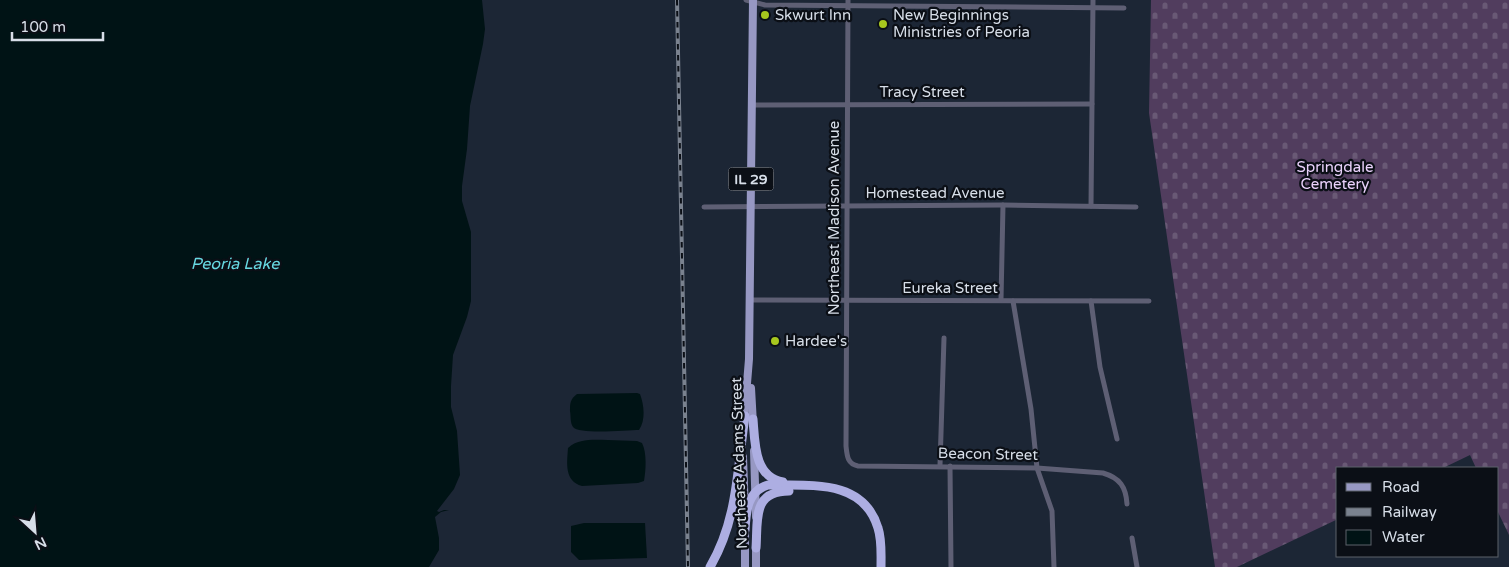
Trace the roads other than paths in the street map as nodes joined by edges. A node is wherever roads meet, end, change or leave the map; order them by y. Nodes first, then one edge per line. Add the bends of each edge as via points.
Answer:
1 (1093, 0) edge
2 (751, 1) edge
3 (848, 2) edge
4 (1093, 8) junction
5 (1124, 8) dead end
6 (847, 104) junction
7 (1092, 104) junction
8 (753, 105) junction
9 (1003, 205) junction
10 (752, 206) junction
11 (846, 206) junction
12 (1091, 206) junction
13 (704, 207) dead end
14 (1136, 207) dead end
15 (750, 300) junction
16 (1001, 300) junction
17 (846, 301) junction
18 (1013, 301) junction
19 (1091, 301) junction
20 (1149, 301) dead end
21 (944, 338) dead end
22 (749, 417) junction
23 (1117, 439) dead end
24 (852, 464) joint
25 (940, 466) junction
26 (950, 466) junction
27 (1037, 468) junction
28 (823, 486) junction
29 (755, 491) junction
30 (1127, 504) dead end
31 (745, 530) junction
32 (1132, 538) dead end
33 (756, 548) junction
34 (710, 567) edge
35 (746, 567) edge
36 (756, 567) edge
37 (875, 567) edge
38 (881, 567) edge
39 (951, 567) edge
40 (1054, 567) edge
41 (1137, 567) edge

1 - 4 street
2 - 3 street via 765,5
2 - 8 main road, Northeast Adams Street / IL 29
3 - 4 street
3 - 6 street, Northeast Madison Avenue
4 - 5 street
4 - 7 street
6 - 7 street, Tracy Street
6 - 8 street, Tracy Street
6 - 11 street, Northeast Madison Avenue
7 - 12 street
8 - 10 main road, Northeast Adams Street / IL 29 via 750,149
9 - 11 street, Homestead Avenue
9 - 12 street, Homestead Avenue
9 - 16 street
10 - 11 street, Homestead Avenue
10 - 13 street, Homestead Avenue
10 - 15 main road, Northeast Adams Street / IL 29
11 - 17 street, Northeast Madison Avenue
12 - 14 street, Homestead Avenue
15 - 17 street, Eureka Street
15 - 22 main road, Northeast Adams Street / IL 29
16 - 17 street, Eureka Street
16 - 18 street, Eureka Street
17 - 24 street, Northeast Madison Avenue via 846,446
18 - 19 street, Eureka Street
18 - 27 street
19 - 20 street, Eureka Street
19 - 23 street via 1100,367
21 - 25 street
22 - 28 highway via 758,458 769,477 783,482
22 - 29 main road, Northeast Adams Street / IL 29
22 - 31 main road, Northeast Adams Street / IL 29 via 743,464
22 - 34 highway via 733,509 725,537
24 - 25 street, Beacon Street
25 - 26 street, Beacon Street
26 - 27 street, Beacon Street
26 - 39 street
27 - 30 street, Beacon Street via 1112,476 1122,483
27 - 40 street via 1052,512
28 - 29 highway via 768,485
28 - 38 highway via 847,492 866,506 878,528
29 - 31 highway via 746,510
29 - 33 main road, Northeast Adams Street / IL 29
31 - 35 main road, Northeast Adams Street / IL 29
32 - 41 street
33 - 36 main road, Northeast Adams Street / IL 29
33 - 37 highway via 759,512 768,495 778,491 831,492 850,500 866,516 874,533

